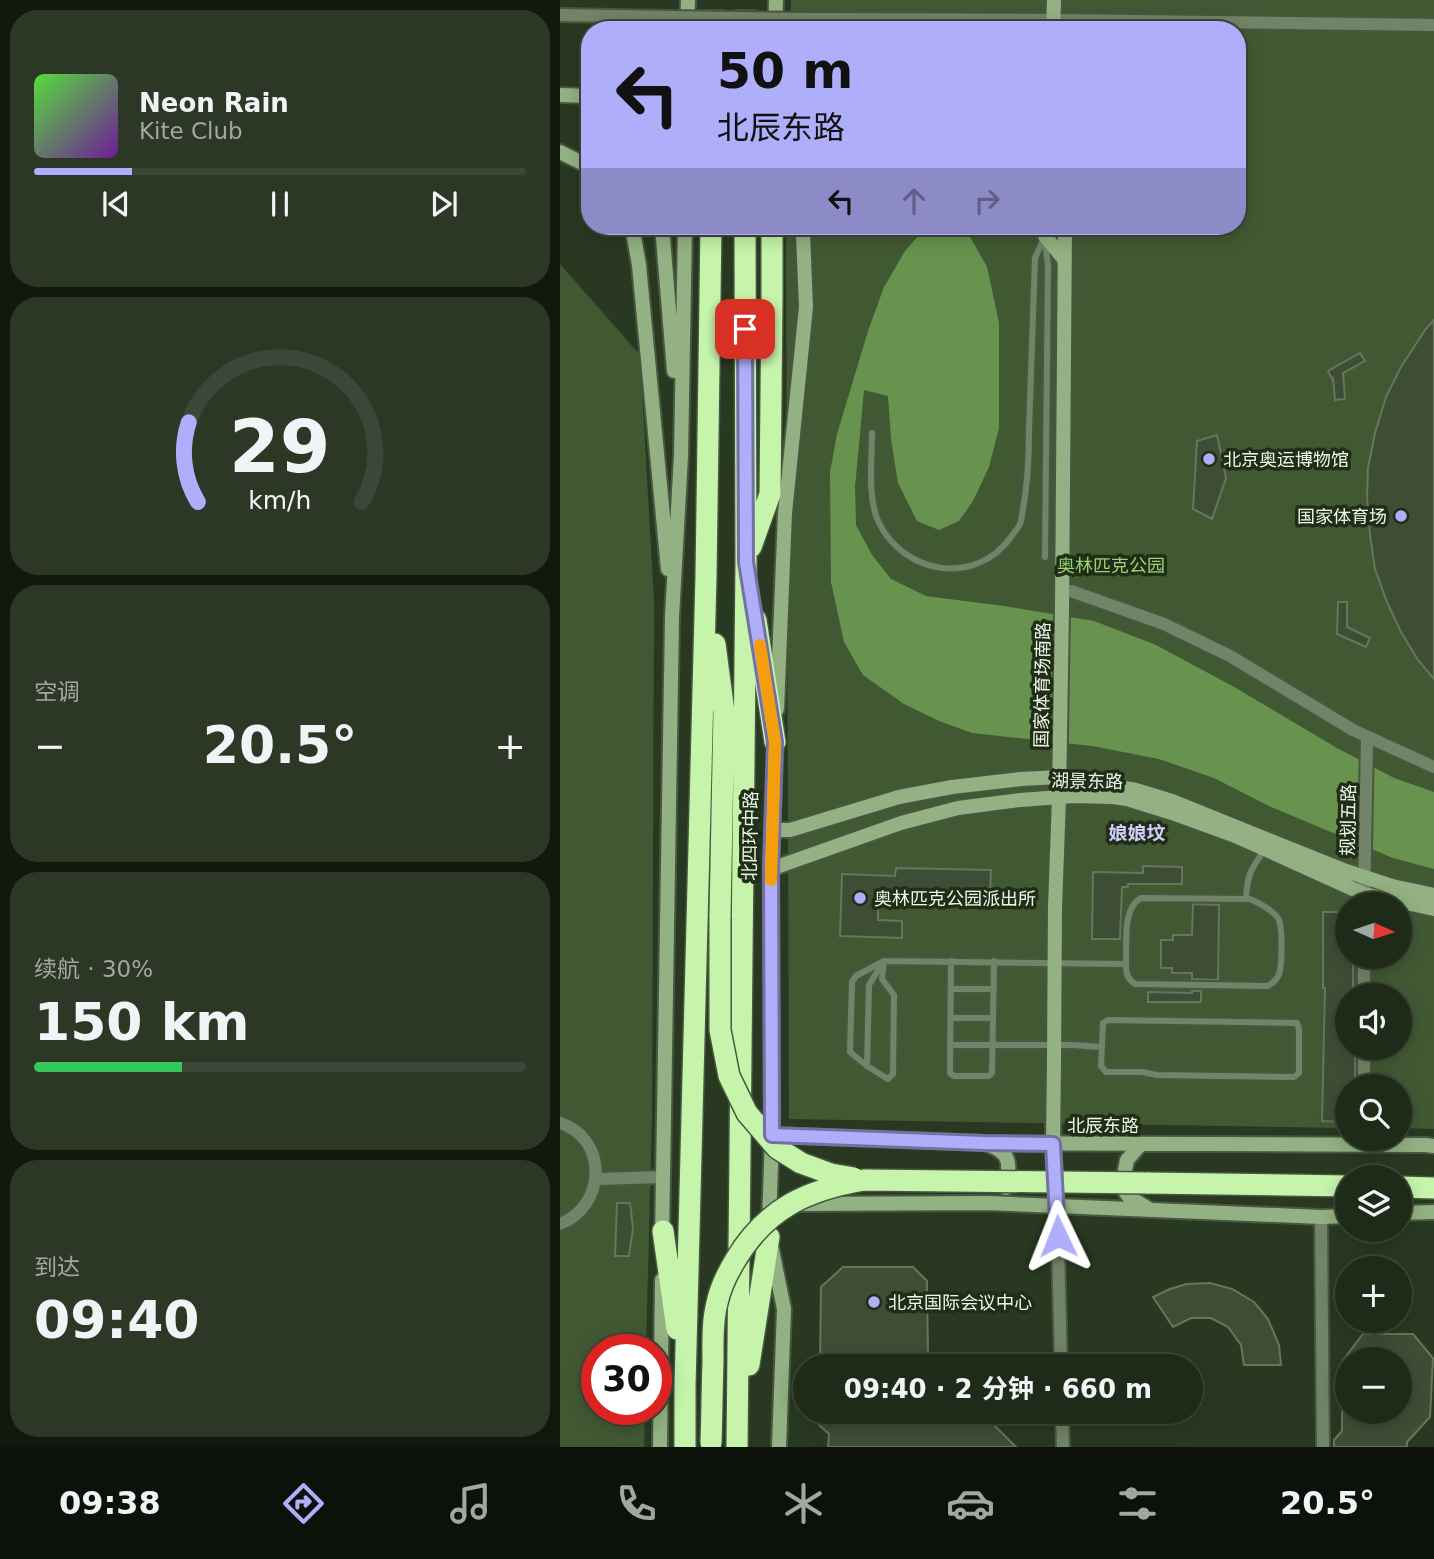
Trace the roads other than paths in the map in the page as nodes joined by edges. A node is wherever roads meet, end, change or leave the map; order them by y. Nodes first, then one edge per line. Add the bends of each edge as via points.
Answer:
1 (688, 0) edge
2 (776, 0) edge
3 (1054, 0) edge
4 (560, 15) edge
5 (687, 21) edge
6 (775, 21) edge
7 (1027, 21) edge
8 (1053, 21) edge
9 (1246, 25) edge
10 (1434, 25) edge
11 (562, 95) edge
12 (581, 96) edge
13 (581, 103) edge
14 (560, 152) edge
15 (581, 162) edge
16 (634, 235) edge
17 (663, 235) edge
18 (685, 235) edge
19 (711, 235) edge
20 (745, 235) edge
21 (772, 235) edge
22 (802, 235) edge
23 (1044, 235) edge
24 (1045, 235) edge
25 (1048, 235) edge
26 (1064, 235) edge
27 (1063, 258) junction
28 (872, 433) dead end
29 (681, 456) junction
30 (1045, 557) dead end
31 (746, 562) junction
32 (706, 576) junction
33 (1071, 591) dead end
34 (672, 617) junction
35 (1367, 737) junction
36 (775, 742) junction
37 (1434, 767) edge
38 (1059, 777) junction
39 (1059, 798) junction
40 (772, 830) junction
41 (1265, 849) junction
42 (771, 869) junction
43 (1364, 877) junction
44 (1348, 892) edge
45 (1364, 892) edge
46 (1434, 895) edge
47 (1246, 899) junction
48 (1412, 906) edge
49 (1434, 909) edge
50 (884, 961) junction
51 (951, 961) junction
52 (994, 961) junction
53 (1055, 962) junction
54 (1126, 964) junction
55 (951, 989) junction
56 (993, 989) junction
57 (951, 1018) junction
58 (993, 1018) junction
59 (950, 1045) junction
60 (993, 1045) junction
61 (1054, 1045) junction
62 (1102, 1047) junction
63 (867, 1066) junction
64 (560, 1123) edge
65 (772, 1135) junction
66 (1335, 1142) edge
67 (984, 1143) junction
68 (1053, 1144) junction
69 (1140, 1144) junction
70 (1412, 1144) edge
71 (1434, 1146) edge
72 (663, 1177) junction
73 (596, 1179) junction
74 (864, 1180) junction
75 (1335, 1186) edge
76 (1412, 1187) edge
77 (1434, 1188) edge
78 (986, 1203) junction
79 (770, 1204) junction
80 (1057, 1206) junction
81 (1150, 1210) junction
82 (1434, 1212) edge
83 (1412, 1213) edge
84 (1335, 1216) edge
85 (1321, 1217) junction
86 (560, 1224) edge
87 (663, 1231) junction
88 (769, 1237) junction
89 (1061, 1354) edge
90 (685, 1386) junction
91 (1062, 1424) edge
92 (737, 1443) edge
93 (711, 1445) edge
94 (660, 1447) edge
95 (685, 1447) edge
96 (779, 1447) edge
97 (1063, 1447) edge
98 (1323, 1447) edge

1 - 5 street
2 - 6 street
3 - 8 street
4 - 7 street, bridge
9 - 10 street
11 - 12 street
11 - 13 street
14 - 15 street
16 - 34 street
17 - 29 street
18 - 29 street
19 - 32 highway
20 - 31 highway, 北四环中路
21 - 31 highway via 770,494
22 - 36 street, 北四环中路 via 806,307 785,513
23 - 28 lane via 1035,258 1028,486 1020,524 1002,550 969,566 949,569 928,566 892,543 878,522 872,499
24 - 30 lane
25 - 27 street
26 - 27 street, 国家体育场南路
27 - 38 street, 国家体育场南路
29 - 34 street
31 - 36 highway
31 - 92 highway, 北四环中路
32 - 74 highway, bridge via 723,712 720,1030 729,1076 747,1114 777,1148 801,1163
32 - 90 highway
33 - 35 street via 1164,624 1219,650
34 - 72 street
35 - 37 street
35 - 43 street, 规划五路
36 - 40 street, 北四环中路
38 - 39 street, 国家体育场南路
38 - 40 street, 湖景东路 via 953,787 899,797 790,830
38 - 43 street, 湖景东路 via 1172,801
39 - 41 street, 湖景东路 via 1127,799
39 - 42 street, 湖景东路 via 958,808
39 - 53 street, 国家体育场南路
40 - 42 street, 北四环中路
41 - 44 street, 湖景东路
41 - 47 lane via 1251,870
42 - 65 street, 北四环中路
43 - 45 street, 规划五路
43 - 46 street, 湖景东路
47 - 54 lane via 1141,898 1128,912
47 - 54 lane via 1279,919 1280,973 1268,986 1135,984 1126,974
48 - 49 street, 湖景东路
50 - 51 lane
50 - 63 lane via 869,985
50 - 63 lane via 852,982 850,1052
50 - 63 lane via 882,979 894,995 893,1074 888,1079
51 - 52 lane
51 - 55 lane
52 - 53 lane
52 - 56 lane
53 - 54 lane
53 - 61 street, 国家体育场南路
55 - 56 lane
55 - 57 lane
56 - 58 lane
57 - 58 lane
57 - 59 lane
58 - 60 lane
59 - 60 lane
59 - 60 lane via 950,1073 989,1076
60 - 61 lane
61 - 62 lane
61 - 68 street, 国家体育场南路
62 - 62 lane via 1101,1066 1106,1072 1294,1077 1299,1073 1297,1023 1108,1020 1103,1023
64 - 73 street via 579,1133 589,1147
65 - 67 street, 北辰东路
65 - 79 street, 北四环中路
66 - 69 street, 北辰东路
67 - 68 street, 北辰东路
67 - 78 street via 1001,1150 1008,1159 1006,1190
68 - 69 street, 北辰东路
68 - 80 street, 国家体育场南路
69 - 81 street via 1127,1160 1125,1191
70 - 71 street, 北辰东路
72 - 73 street
72 - 87 street
73 - 86 street via 582,1209
74 - 75 highway, bridge
74 - 93 highway, bridge via 808,1194 783,1208 762,1224 727,1273 714,1326
76 - 77 highway
78 - 79 street
78 - 80 street
79 - 88 street, 北四环中路
80 - 81 street
80 - 89 street
81 - 85 street
82 - 83 street
84 - 85 street
85 - 98 street
87 - 90 highway
87 - 94 street
88 - 92 highway
88 - 96 street, 北四环中路 via 784,1309
90 - 95 highway
91 - 97 street

